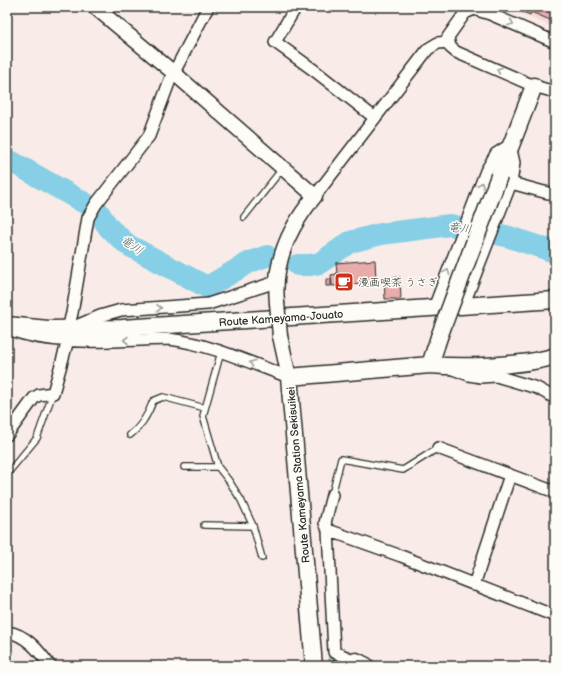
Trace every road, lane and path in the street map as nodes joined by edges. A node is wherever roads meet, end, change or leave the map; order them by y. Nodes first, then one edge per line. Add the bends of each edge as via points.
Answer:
1 (95, 7) edge
2 (208, 7) edge
3 (296, 7) edge
4 (466, 8) edge
5 (448, 42) junction
6 (555, 42) edge
7 (174, 73) junction
8 (534, 86) junction
9 (555, 92) edge
10 (375, 118) junction
11 (510, 145) junction
12 (283, 168) junction
13 (505, 179) junction
14 (555, 194) edge
15 (315, 196) junction
16 (244, 217) dead end
17 (276, 282) junction
18 (555, 300) edge
19 (463, 306) junction
20 (434, 308) junction
21 (7, 327) edge
22 (68, 335) junction
23 (221, 352) junction
24 (555, 356) edge
25 (430, 365) junction
26 (447, 367) junction
27 (289, 377) junction
28 (53, 393) junction
29 (555, 398) edge
30 (205, 408) junction
31 (7, 435) edge
32 (130, 435) dead end
33 (438, 448) joint
34 (184, 466) dead end
35 (218, 467) junction
36 (7, 474) edge
37 (510, 475) junction
38 (555, 492) edge
39 (332, 495) joint
40 (204, 525) dead end
41 (253, 526) junction
42 (328, 530) junction
43 (262, 558) dead end
44 (474, 585) junction
45 (555, 616) edge
46 (7, 632) edge
47 (359, 664) edge
48 (50, 666) edge
49 (314, 666) edge

1 - 7 street
2 - 7 street
3 - 10 street via 275,42
4 - 5 street via 451,30
4 -> 6 street via 483,11
8 -> 5 street via 456,52
5 - 10 street via 438,43 428,49
7 - 12 street
7 - 22 street via 148,136 93,208 86,225
8 - 9 street
8 - 11 main road
10 - 15 street
11 - 13 main road
20 -> 11 street via 490,165 496,154
12 - 15 street
12 - 16 lane
13 - 14 street
13 - 19 street via 494,226
13 - 25 main road, bridge via 439,337
15 - 17 street via 296,220 287,240
22 -> 17 street via 100,316 121,310 208,304
17 - 27 street, bridge via 280,336
18 - 19 main road, Route Kameyama-Jouato
19 - 20 main road, Route Kameyama-Jouato
20 - 22 main road, Route Kameyama-Jouato
21 - 22 main road, Route Kameyama-Jouato
23 -> 22 street via 169,339
22 - 28 street
27 -> 23 street
23 - 30 lane
24 - 26 main road, Route Kameyama Station Sekisuikei via 511,363
25 - 26 main road, Route Kameyama Station Sekisuikei
25 - 27 main road, Route Kameyama Station Sekisuikei
26 - 29 street via 469,375 503,378 537,388
27 - 49 main road, Route Kameyama Station Sekisuikei
28 - 31 street via 34,398
28 - 36 lane via 37,438
30 - 32 lane via 163,397 153,401 138,429
30 - 35 lane via 203,416
33 - 37 street
33 - 39 lane via 403,470 341,459
34 - 35 lane
35 - 41 lane via 229,481
37 - 38 street
37 - 44 street
39 - 42 street via 325,523
40 - 41 lane
41 - 43 lane
42 - 44 street
42 - 47 street via 334,652
44 - 45 street
46 - 48 street via 21,637 38,650

